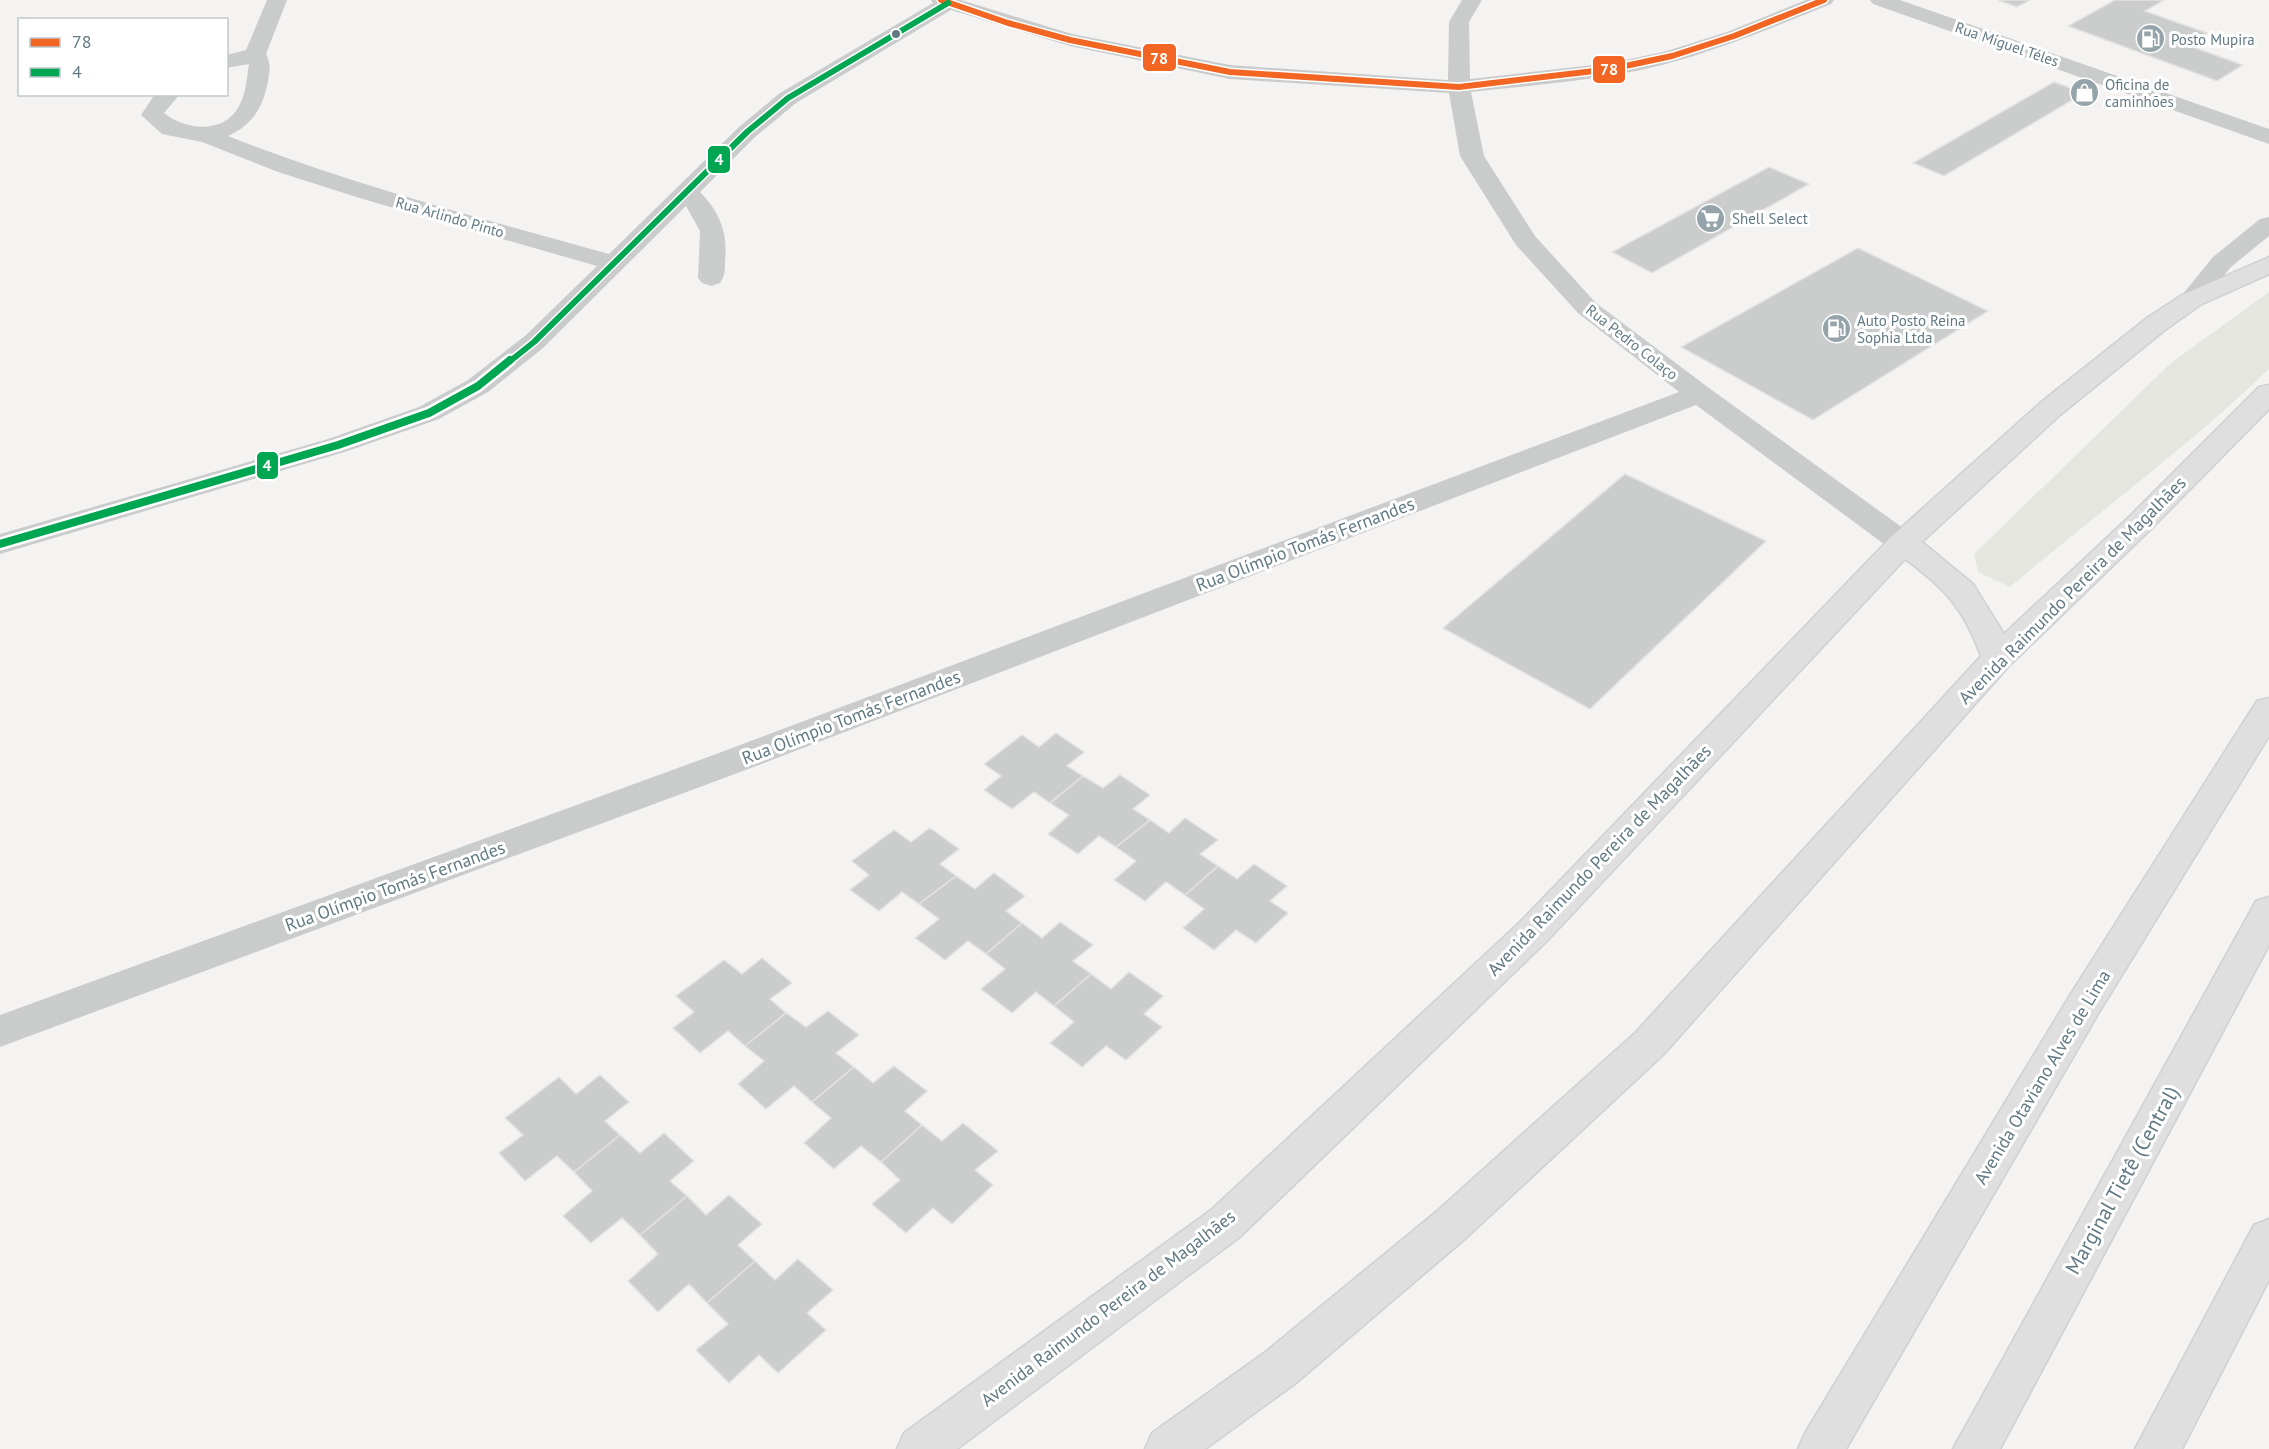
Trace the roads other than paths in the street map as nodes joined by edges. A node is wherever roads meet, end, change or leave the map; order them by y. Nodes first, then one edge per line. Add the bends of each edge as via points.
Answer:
1 (277, 0) edge
2 (1472, 0) edge
3 (1824, 0) edge
4 (1880, 0) edge
5 (945, 1) edge
6 (255, 54) junction
7 (228, 61) edge
8 (1459, 87) junction
9 (167, 96) edge
10 (208, 136) junction
11 (2269, 137) edge
12 (686, 192) junction
13 (2269, 224) edge
14 (616, 264) junction
15 (2269, 266) edge
16 (711, 278) dead end
17 (2191, 300) junction
18 (2269, 393) edge
19 (1699, 394) junction
20 (1903, 543) junction
21 (0, 544) edge
22 (1998, 658) junction
23 (2269, 709) edge
24 (2269, 911) edge
25 (0, 1031) edge
26 (2269, 1238) edge
27 (920, 1449) edge
28 (1168, 1449) edge
29 (1821, 1449) edge
30 (1976, 1449) edge
31 (2158, 1449) edge

1 - 6 street
2 - 8 street, Rua Pedro Colaço via 1459,22
3 - 8 street via 1672,56 1611,69
4 - 11 street, Rua Miguel Téles
5 - 8 street via 1070,40 1230,72
5 - 12 street via 788,98
6 - 7 street
6 - 10 street via 260,63 253,107 236,122
8 - 19 street, Rua Pedro Colaço via 1472,156 1525,240 1587,308
9 - 10 street, Rua Arlindo Pinto via 154,107 153,119 170,129
10 - 14 street, Rua Arlindo Pinto via 374,195
12 - 14 street
12 - 16 street via 712,223 715,241
13 - 17 street via 2222,262
14 - 21 street via 534,342 478,386 429,413 338,445
15 - 17 main road, Avenida Raimundo Pereira de Magalhães
17 - 20 main road, Avenida Raimundo Pereira de Magalhães via 2050,409
18 - 22 main road, Avenida Raimundo Pereira de Magalhães
19 - 20 street, Rua Pedro Colaço
19 - 25 street, Rua Olímpio Tomás Fernandes via 731,762
20 - 22 main road via 1965,590 1986,623
20 - 27 main road, Avenida Raimundo Pereira de Magalhães via 1534,931 1226,1223
22 - 28 main road, Avenida Raimundo Pereira de Magalhães via 1649,1044 1451,1225 1280,1368
23 - 29 main road, Avenida Otaviano Alves de Lima via 2085,1004
24 - 30 main road, Marginal Tietê (Central)
26 - 31 main road

